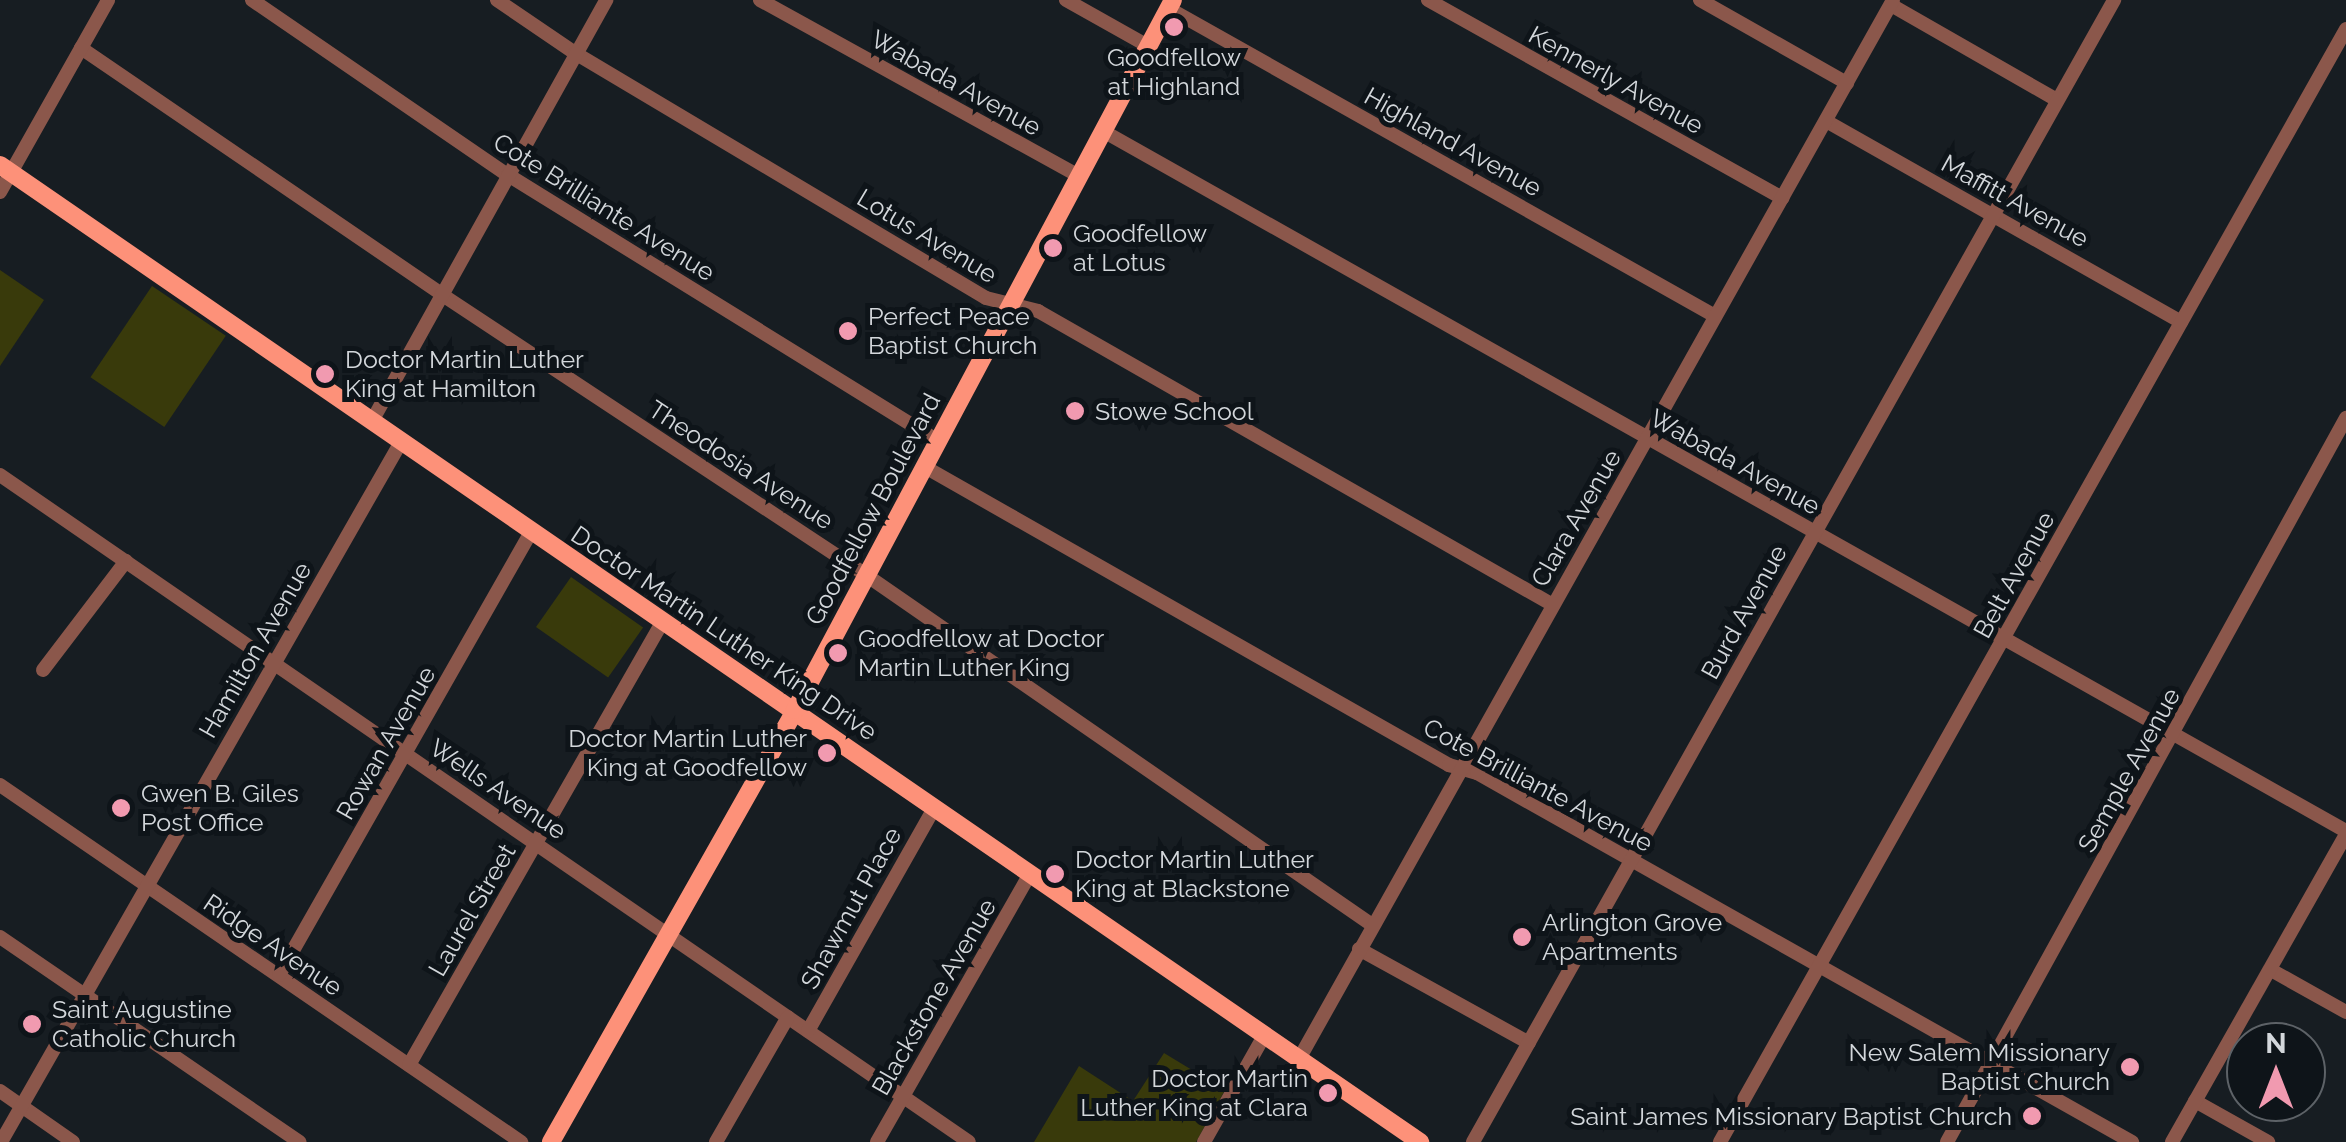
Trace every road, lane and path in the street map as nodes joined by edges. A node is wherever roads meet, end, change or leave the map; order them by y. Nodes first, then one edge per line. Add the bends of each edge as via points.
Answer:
1 (108, 0) edge
2 (252, 0) edge
3 (497, 0) edge
4 (606, 0) edge
5 (760, 0) edge
6 (1066, 0) edge
7 (1428, 0) edge
8 (1700, 0) edge
9 (2114, 0) edge
10 (1892, 2) edge
11 (1170, 4) edge
12 (2346, 28) edge
13 (1148, 46) junction
14 (81, 48) junction
15 (576, 53) junction
16 (1847, 83) junction
17 (2057, 100) junction
18 (1826, 121) junction
19 (1103, 130) junction
20 (6, 169) edge
21 (508, 175) junction
22 (1078, 176) junction
23 (0, 192) edge
24 (1782, 198) junction
25 (1993, 214) junction
26 (441, 294) junction
27 (1008, 306) junction
28 (1715, 316) junction
29 (2181, 322) junction
30 (2346, 418) edge
31 (372, 421) junction
32 (1647, 440) junction
33 (938, 441) junction
34 (402, 442) junction
35 (925, 466) junction
36 (0, 474) edge
37 (530, 532) junction
38 (1815, 532) junction
39 (126, 561) junction
40 (866, 574) junction
41 (1552, 605) junction
42 (663, 620) junction
43 (2004, 639) junction
44 (273, 664) junction
45 (43, 670) dead end
46 (795, 710) junction
47 (2176, 734) junction
48 (406, 754) junction
49 (1462, 770) junction
50 (0, 785) edge
51 (934, 808) junction
52 (2346, 833) edge
53 (538, 841) junction
54 (1631, 859) junction
55 (1030, 874) junction
56 (147, 887) junction
57 (1372, 925) junction
58 (668, 934) junction
59 (0, 936) edge
60 (1358, 949) junction
61 (1820, 966) junction
62 (2270, 970) junction
63 (279, 975) junction
64 (85, 995) junction
65 (2346, 1012) edge
66 (788, 1017) junction
67 (808, 1031) junction
68 (1264, 1036) junction
69 (1529, 1043) junction
70 (1299, 1059) junction
71 (1992, 1062) junction
72 (409, 1065) junction
73 (0, 1092) edge
74 (903, 1097) junction
75 (2195, 1101) junction
76 (21, 1106) junction
77 (1, 1142) edge
78 (73, 1142) edge
79 (299, 1142) edge
80 (522, 1142) edge
81 (551, 1142) edge
82 (716, 1142) edge
83 (878, 1142) edge
84 (969, 1142) edge
85 (1204, 1142) edge
86 (1420, 1142) edge
87 (1474, 1142) edge
88 (1720, 1142) edge
89 (1947, 1142) edge
90 (2132, 1142) edge
91 (2172, 1142) edge
92 (2268, 1142) edge

1 - 14 street
2 - 21 street, Cote Brilliante Avenue
3 - 15 street, Lotus Avenue
4 - 15 street
5 - 22 street, Wabada Avenue
6 - 13 street
7 - 24 street, Kennerly Avenue
8 - 16 street
9 - 17 street, Burd Avenue
10 - 16 street, Clara Avenue
10 - 17 street
11 - 13 main road, Goodfellow Boulevard
11 - 28 street, Highland Avenue
12 - 29 street, Belt Avenue
13 - 19 main road, Goodfellow Boulevard
14 - 20 street
14 - 26 street, Theodosia Avenue
15 - 21 street
15 - 27 street, Lotus Avenue
16 - 18 street, Clara Avenue
17 - 25 street, Burd Avenue
18 - 24 street, Clara Avenue
18 - 25 street, Maffitt Avenue
19 - 22 main road, Goodfellow Boulevard
19 - 32 street, Wabada Avenue
20 - 23 street
20 - 31 main road, Doctor Martin Luther King Drive
21 - 26 street
21 - 33 street, Cote Brilliante Avenue
22 - 27 main road, Goodfellow Boulevard
24 - 28 street, Clara Avenue
25 - 29 street, Maffitt Avenue
25 - 38 street, Burd Avenue
26 - 31 street
26 - 40 street, Theodosia Avenue
27 - 33 main road, Goodfellow Boulevard
27 - 41 street, Lotus Avenue via 1038,310
28 - 32 street, Clara Avenue
29 - 43 street, Belt Avenue
30 - 47 street, Semple Avenue
31 - 34 main road, Doctor Martin Luther King Drive
32 - 38 street, Wabada Avenue
32 - 41 street, Clara Avenue
33 - 35 main road, Goodfellow Boulevard
34 - 37 main road, Doctor Martin Luther King Drive
34 - 44 street, Hamilton Avenue
35 - 40 main road, Goodfellow Boulevard
35 - 49 street, Cote Brilliante Avenue
36 - 39 street, Wells Avenue
37 - 42 main road, Doctor Martin Luther King Drive
37 - 48 street, Rowan Avenue
38 - 43 street, Wabada Avenue
38 - 54 street, Burd Avenue
39 - 44 street, Wells Avenue
39 - 45 street
40 - 46 main road, Goodfellow Boulevard
40 - 57 street, Theodosia Avenue
41 - 49 street, Clara Avenue
42 - 46 main road, Doctor Martin Luther King Drive
42 - 53 street, Laurel Street
43 - 47 street, Wabada Avenue
43 - 61 street, Belt Avenue
44 - 48 street, Wells Avenue
44 - 56 street, Hamilton Avenue
46 - 51 main road, Doctor Martin Luther King Drive
46 - 58 main road, Goodfellow Boulevard
47 - 52 street, Wabada Avenue
47 - 71 street, Semple Avenue
48 - 53 street, Wells Avenue
48 - 63 street, Rowan Avenue
49 - 54 street, Cote Brilliante Avenue
49 - 57 street, Clara Avenue
50 - 56 street, Ridge Avenue
51 - 55 main road, Doctor Martin Luther King Drive
51 - 67 street, Shawmut Place
52 - 62 street
53 - 58 street, Wells Avenue
53 - 72 street, Laurel Street
54 - 61 street, Cote Brilliante Avenue
54 - 69 street, Burd Avenue
55 - 68 main road, Doctor Martin Luther King Drive
55 - 74 street, Blackstone Avenue
56 - 63 street, Ridge Avenue
56 - 64 street, Hamilton Avenue
57 - 60 street, Clara Avenue
58 - 66 street, Wells Avenue
58 - 81 main road, Goodfellow Boulevard
59 - 64 street
60 - 69 street
60 - 70 street, Clara Avenue
61 - 71 street, Cote Brilliante Avenue
61 - 88 street, Belt Avenue
62 - 65 street
62 - 75 street
63 - 72 street, Ridge Avenue
64 - 76 street, Hamilton Avenue
64 - 79 street
66 - 67 street, Wells Avenue
66 - 82 street, Shawmut Place
67 - 74 street, Wells Avenue
68 - 70 main road, Doctor Martin Luther King Drive
68 - 85 street
69 - 87 street, Burd Avenue
70 - 86 main road, Doctor Martin Luther King Drive
71 - 89 street, Semple Avenue
71 - 90 street, Cote Brilliante Avenue
72 - 80 street, Ridge Avenue
73 - 76 street
74 - 83 street, Blackstone Avenue
74 - 84 street, Wells Avenue
75 - 91 street
75 - 92 street
76 - 77 street, Hamilton Avenue
76 - 78 street

